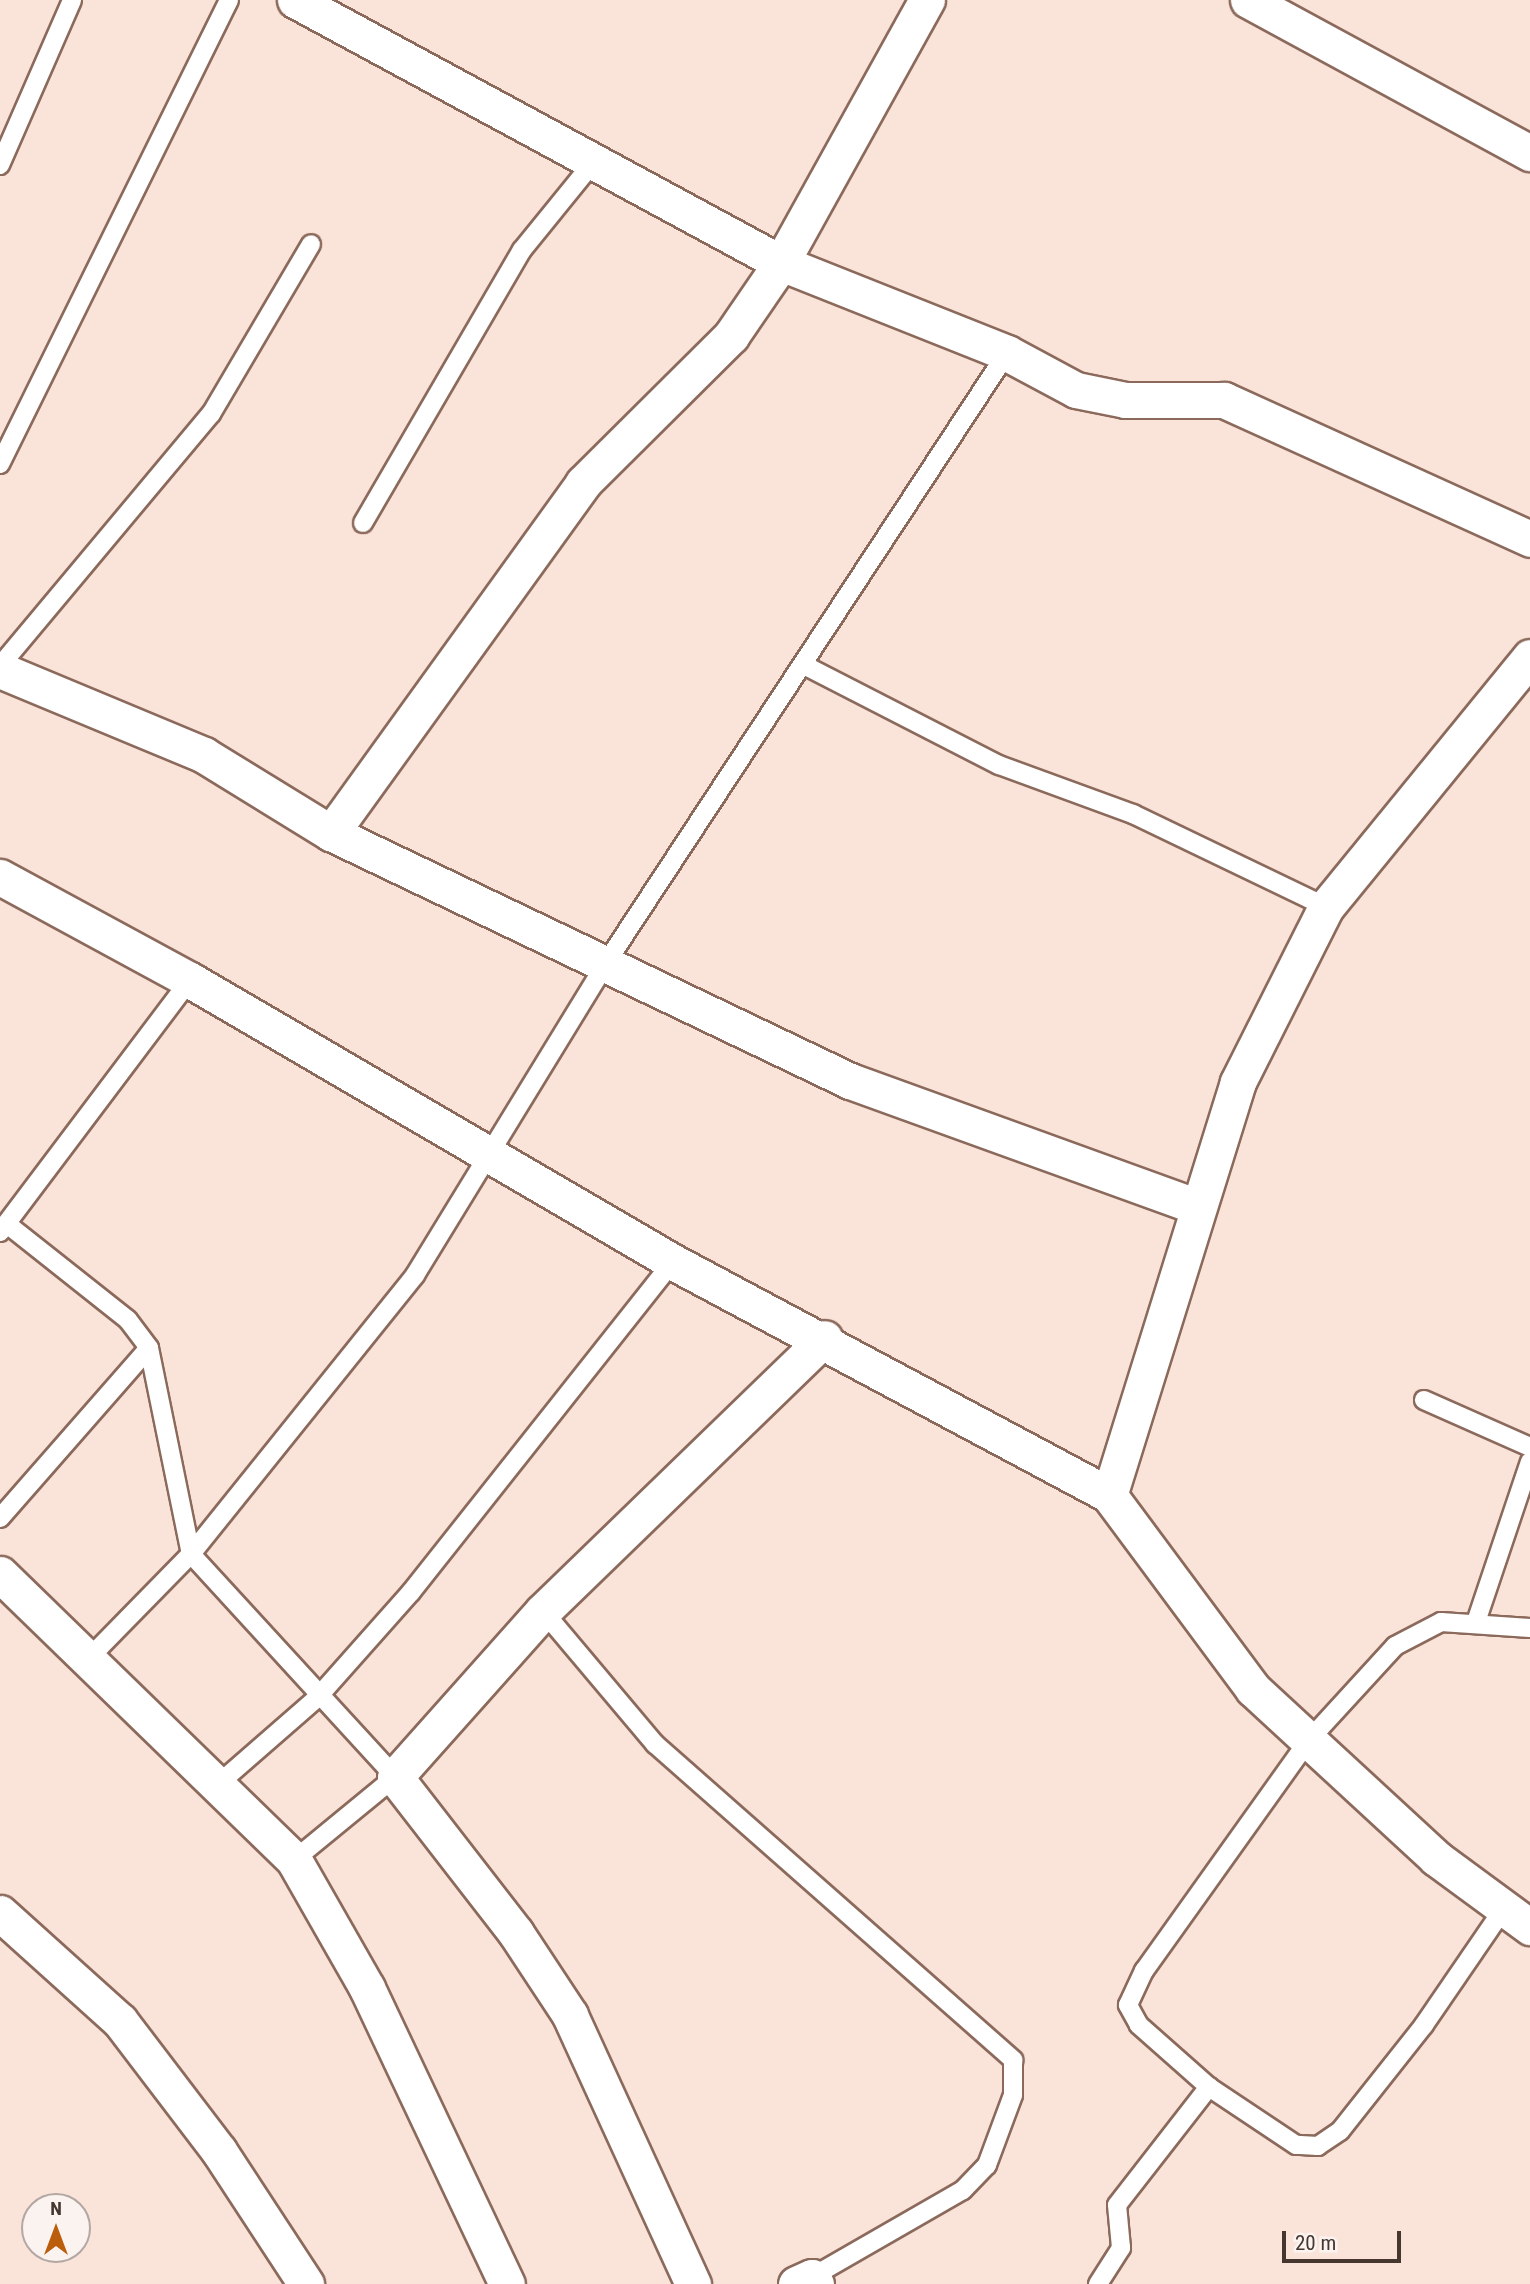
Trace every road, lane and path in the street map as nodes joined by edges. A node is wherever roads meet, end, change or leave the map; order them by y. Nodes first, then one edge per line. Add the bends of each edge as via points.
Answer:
1 (72, 0) edge
2 (229, 0) edge
3 (295, 0) edge
4 (927, 0) edge
5 (1248, 0) edge
6 (1530, 153) edge
7 (0, 165) edge
8 (591, 165) junction
9 (311, 244) dead end
10 (781, 263) junction
11 (1007, 353) junction
12 (0, 464) edge
13 (363, 523) dead end
14 (1530, 539) edge
15 (1530, 657) edge
16 (806, 666) junction
17 (0, 668) edge
18 (331, 833) junction
19 (0, 877) edge
20 (1326, 907) junction
21 (604, 966) junction
22 (190, 980) junction
23 (490, 1157) junction
24 (1195, 1206) junction
25 (4, 1228) edge
26 (673, 1262) junction
27 (825, 1338) junction
28 (149, 1348) junction
29 (1424, 1399) dead end
30 (1530, 1447) edge
31 (1530, 1462) edge
32 (1109, 1495) junction
33 (0, 1518) edge
34 (191, 1554) junction
35 (0, 1574) edge
36 (542, 1611) junction
37 (1476, 1622) junction
38 (1530, 1628) edge
39 (89, 1658) junction
40 (317, 1698) junction
41 (1309, 1740) junction
42 (395, 1777) junction
43 (216, 1786) junction
44 (294, 1860) junction
45 (0, 1913) edge
46 (1517, 1917) edge
47 (1209, 2087) junction
48 (808, 2282) edge
49 (306, 2284) edge
50 (507, 2284) edge
51 (693, 2284) edge
52 (1098, 2284) edge

1 - 7 lane
2 - 12 lane
3 - 8 street
4 - 10 street
5 - 6 street
8 - 10 street
8 - 13 lane via 522,250
9 - 17 lane via 211,414
10 - 11 street
10 - 18 street via 731,336 583,483 544,532
11 - 14 street via 1103,397 1224,400
11 - 16 lane
15 - 20 street
16 - 20 lane via 999,765 1133,814
16 - 21 lane
17 - 18 street via 204,755
18 - 21 street
19 - 22 street
20 - 24 street via 1238,1082
21 - 23 lane
21 - 24 street via 850,1081
22 - 23 street
22 - 25 lane
23 - 26 street
23 - 34 lane via 408,1286
24 - 32 street
25 - 28 lane via 128,1320
26 - 27 street
26 - 40 lane via 454,1539
27 - 32 street
27 - 36 street
28 - 33 lane
28 - 34 lane via 151,1386
29 - 30 lane
31 - 37 lane
32 - 41 street via 1253,1689
34 - 39 lane
34 - 40 lane
35 - 39 street
36 - 42 street
36 - 48 lane via 655,1744 1013,2060 1013,2095 987,2165 963,2190
37 - 38 lane
37 - 41 lane via 1441,1622 1413,1633
39 - 43 street
40 - 42 lane
40 - 43 lane
41 - 46 street via 1436,1858
41 - 47 lane via 1133,1988 1128,2006 1139,2025
42 - 44 lane
42 - 51 street via 516,1933 570,2015
43 - 44 street
44 - 50 street via 367,1988
45 - 49 street via 120,2021 219,2151
46 - 47 lane via 1340,2131 1318,2146 1296,2145
47 - 52 lane via 1117,2205 1121,2248

